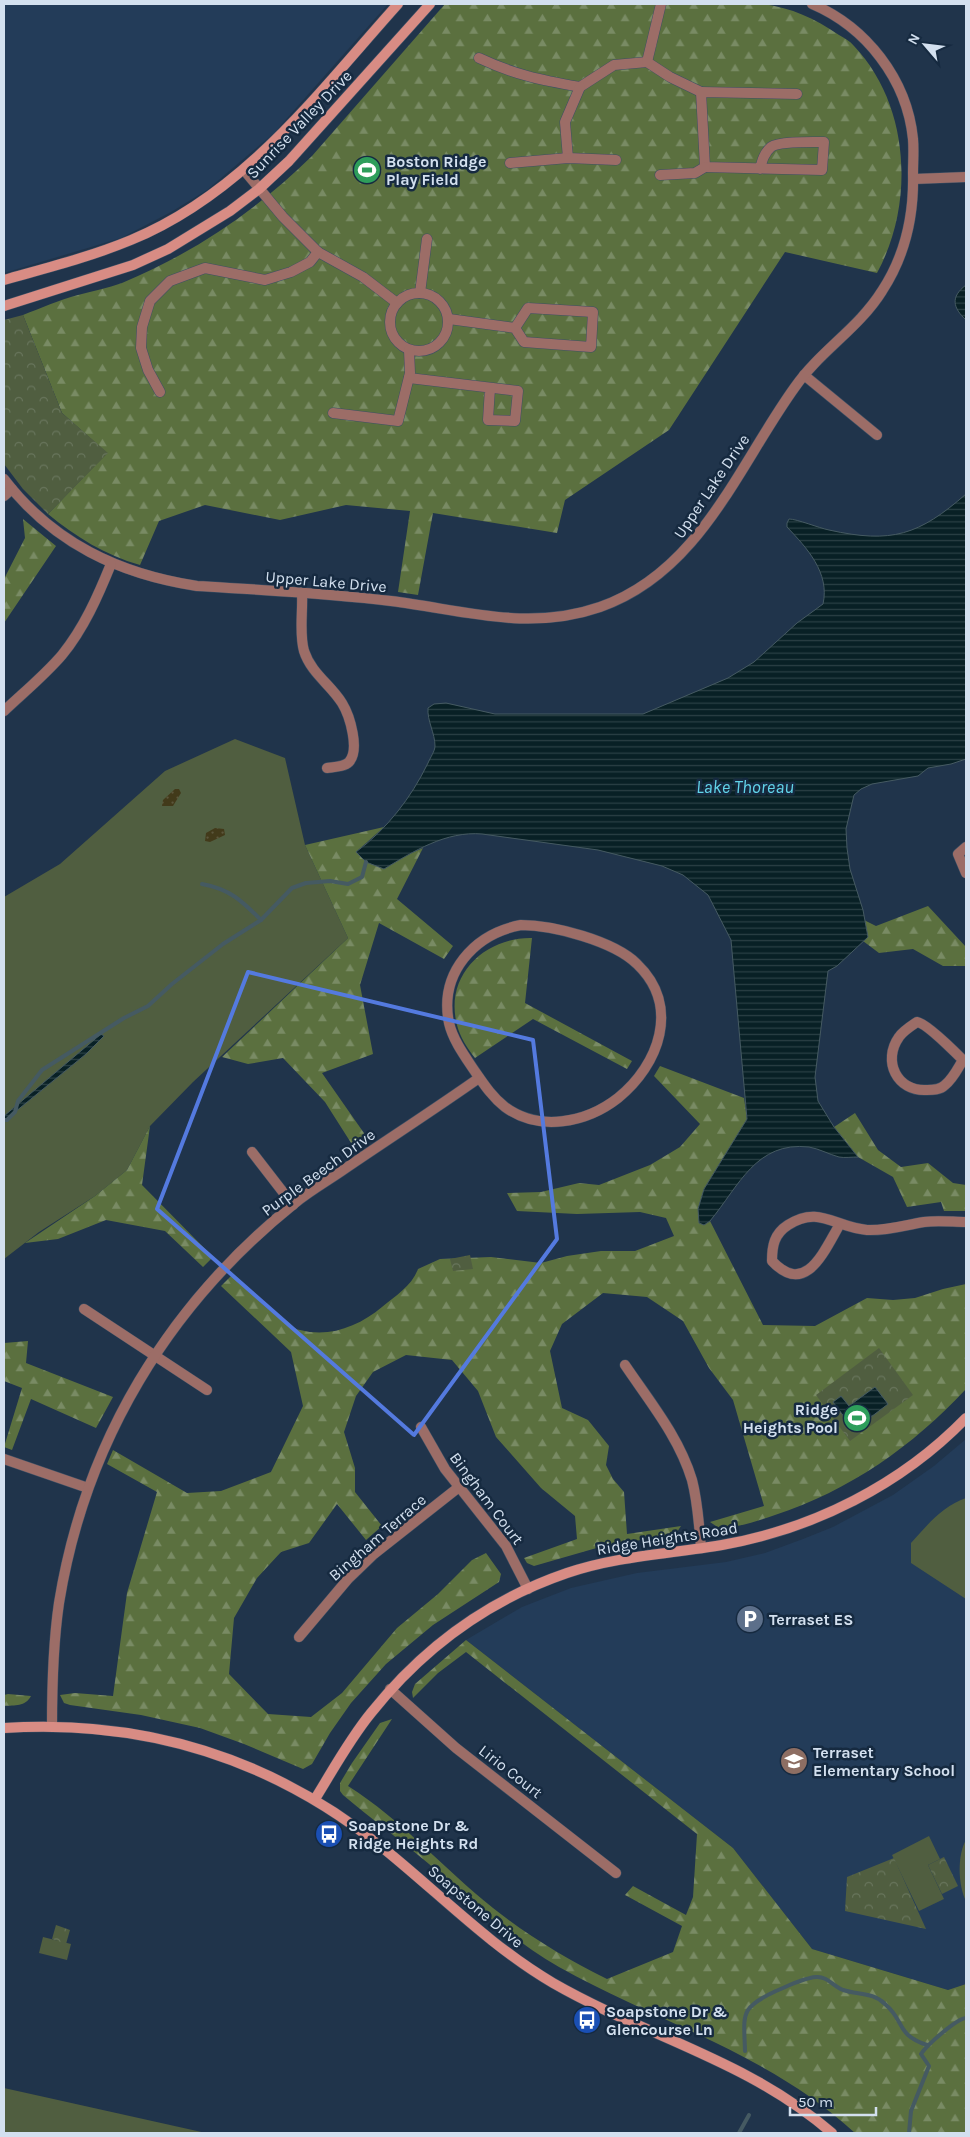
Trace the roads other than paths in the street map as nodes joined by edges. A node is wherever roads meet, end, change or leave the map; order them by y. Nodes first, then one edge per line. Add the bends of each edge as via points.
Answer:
1 (398, 4) edge
2 (430, 4) edge
3 (661, 4) edge
4 (812, 4) edge
5 (479, 58) dead end
6 (647, 62) junction
7 (580, 88) junction
8 (701, 92) junction
9 (797, 94) dead end
10 (568, 158) junction
11 (616, 160) dead end
12 (510, 162) dead end
13 (706, 167) junction
14 (760, 169) junction
15 (244, 170) junction
16 (660, 175) dead end
17 (966, 177) edge
18 (914, 179) junction
19 (259, 189) junction
20 (426, 239) dead end
21 (318, 252) junction
22 (4, 280) edge
23 (420, 293) junction
24 (397, 303) junction
25 (4, 306) edge
26 (449, 319) junction
27 (514, 328) junction
28 (409, 350) junction
29 (804, 375) junction
30 (409, 378) junction
31 (490, 388) dead end
32 (160, 392) dead end
33 (333, 413) dead end
34 (877, 435) dead end
35 (4, 479) edge
36 (8, 492) edge
37 (111, 564) junction
38 (302, 593) junction
39 (4, 711) edge
40 (327, 768) dead end
41 (966, 847) edge
42 (966, 873) edge
43 (965, 1060) edge
44 (479, 1078) junction
45 (252, 1152) dead end
46 (292, 1205) junction
47 (966, 1222) edge
48 (840, 1224) junction
49 (84, 1309) dead end
50 (154, 1355) junction
51 (625, 1365) dead end
52 (207, 1390) dead end
53 (966, 1418) edge
54 (421, 1427) dead end
55 (4, 1459) edge
56 (459, 1487) junction
57 (88, 1488) junction
58 (701, 1548) junction
59 (528, 1588) junction
60 (299, 1637) dead end
61 (390, 1690) junction
62 (52, 1726) junction
63 (4, 1728) edge
64 (315, 1800) junction
65 (616, 1873) dead end
66 (832, 2133) edge

1 - 15 street, Sunrise Valley Drive via 292,124
2 - 19 street, Sunrise Valley Drive via 312,136
3 - 6 street
4 - 18 street, Upper Lake Drive via 859,33 882,58 909,116
5 - 7 street via 509,72
6 - 7 street via 614,65
6 - 8 street
7 - 10 street via 565,122
8 - 9 street
8 - 13 street
10 - 11 street
10 - 12 street
13 - 14 street
13 - 16 street via 695,174
14 - 14 street via 772,146 824,142 822,170
15 - 19 street
15 - 22 street, Sunrise Valley Drive via 190,209 132,240
17 - 18 street
18 - 29 street, Upper Lake Drive via 909,228 890,278 867,311
19 - 21 street
19 - 25 street, Sunrise Valley Drive via 199,232 142,261
20 - 23 street
21 - 24 street via 363,277
21 - 32 street via 310,262 265,280 205,268 170,281 150,301 142,327 141,348
23 - 24 street via 410,294
23 - 26 street via 443,304
24 - 28 street via 390,315 390,326 394,338
26 - 27 street
26 - 28 street via 446,335 440,343 425,352
27 - 27 street via 528,308 593,312 591,346 524,342
28 - 30 street
29 - 34 street
29 - 38 street, Upper Lake Drive via 688,548 645,585 609,603 578,614 530,620 391,601
30 - 31 street
30 - 33 street via 398,421
35 - 36 street, Upper Lake Drive
36 - 37 street, Upper Lake Drive via 78,546
37 - 38 street, Upper Lake Drive via 171,582 197,586
37 - 39 street via 92,609 78,632 46,672
38 - 40 street via 304,650 309,663 347,711 352,731 353,754 350,761 344,766
41 - 42 street via 958,854
43 - 43 street via 926,1025 916,1022 900,1035 892,1059 897,1076 909,1088 921,1091 945,1086
44 - 44 street via 455,1039 449,1022 449,991 460,962 491,934 521,925 550,927 613,947 638,964 647,976 659,1004 657,1048 630,1088 600,1109 564,1121 534,1120 506,1108
44 - 46 street, Purple Beech Drive
45 - 46 street
46 - 50 street, Purple Beech Drive via 202,1290
47 - 48 street via 926,1222 894,1229 868,1230
48 - 48 street via 810,1270 789,1274 772,1261 775,1238 782,1228 796,1220 808,1215
49 - 50 street
50 - 52 street
50 - 57 street, Purple Beech Drive via 114,1427
51 - 58 street via 683,1456 697,1503
53 - 58 street, Ridge Heights Road via 906,1468 820,1518 767,1535
54 - 56 street, Bingham Court
55 - 57 street
56 - 59 street, Bingham Court via 506,1546
56 - 60 street, Bingham Terrace via 374,1554 327,1602
57 - 62 street, Purple Beech Drive via 66,1565 59,1604 54,1646
58 - 59 street, Ridge Heights Road via 603,1563
59 - 61 street, Ridge Heights Road via 444,1639 418,1660
61 - 64 street, Ridge Heights Road via 348,1744
61 - 65 street, Lirio Court via 456,1748
62 - 63 street, Soapstone Drive
62 - 64 street, Soapstone Drive via 129,1732 176,1742 254,1769
64 - 66 street, Soapstone Drive via 362,1831 522,1964 593,2003 761,2082 792,2101

